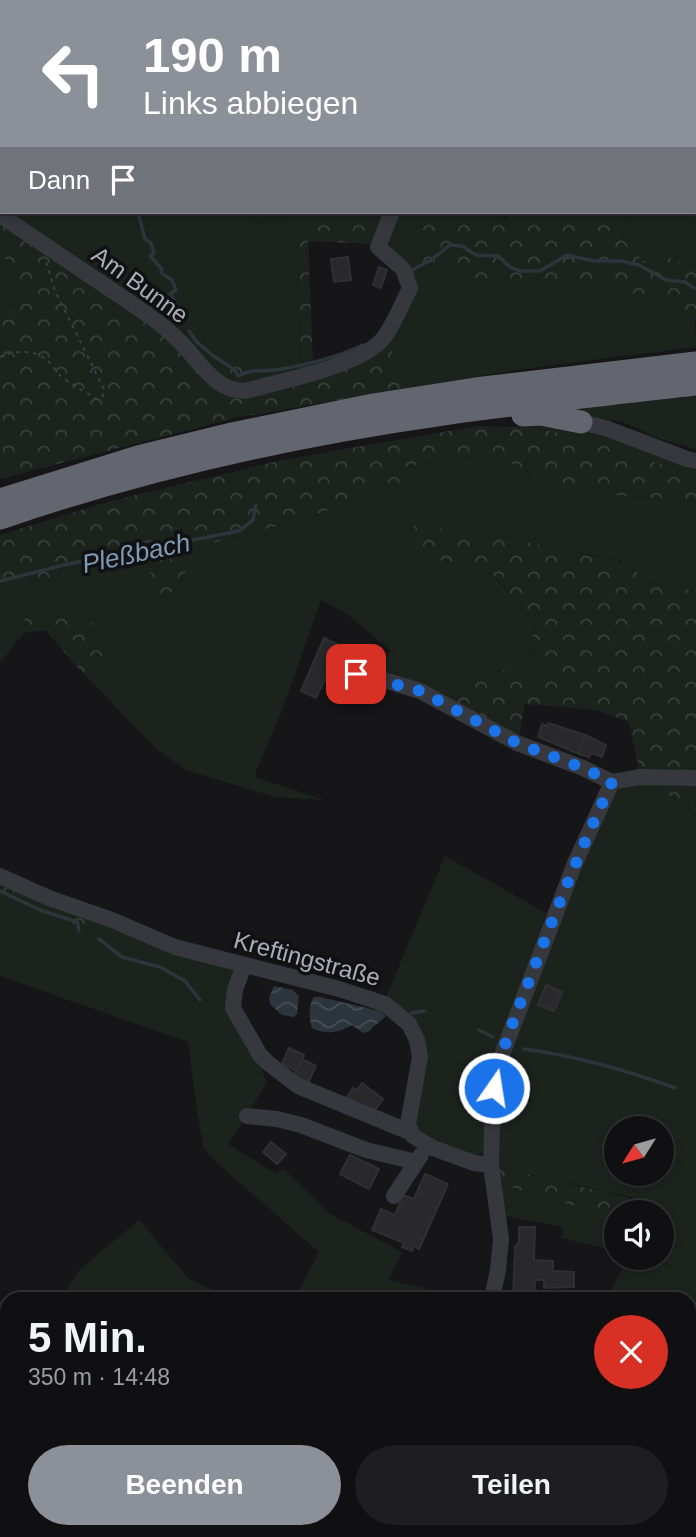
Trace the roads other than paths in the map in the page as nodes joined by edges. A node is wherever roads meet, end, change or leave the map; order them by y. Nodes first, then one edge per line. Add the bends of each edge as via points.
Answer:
1 (391, 214) edge
2 (0, 215) edge
3 (696, 363) edge
4 (696, 384) edge
5 (442, 414) junction
6 (581, 422) joint
7 (696, 461) edge
8 (0, 500) edge
9 (0, 518) edge
10 (341, 671) dead end
11 (696, 778) edge
12 (612, 782) junction
13 (0, 876) edge
14 (244, 965) junction
15 (247, 1116) dead end
16 (412, 1133) junction
17 (429, 1146) junction
18 (415, 1162) junction
19 (491, 1165) junction
20 (394, 1196) dead end
21 (493, 1292) edge

1 - 2 street, Am Bunne via 378,247 403,269 410,288 383,339 342,364 246,391 233,391 211,377 171,332
3 - 8 highway via 373,405 138,457
4 - 5 highway
5 - 6 highway via 541,414
5 - 9 highway via 206,460
6 - 7 street
10 - 12 street via 421,691 517,743
11 - 12 street via 639,777
12 - 19 street via 575,863 498,1065
13 - 14 street, Kreftingstraße via 175,947
14 - 16 street via 233,1007 268,1063 291,1083
14 - 16 street, Kreftingstraße via 385,1004 409,1024 420,1057 408,1124
15 - 18 street via 300,1125 366,1150
16 - 17 street
17 - 18 street
17 - 19 street via 474,1164
18 - 20 street
19 - 21 street via 501,1238

